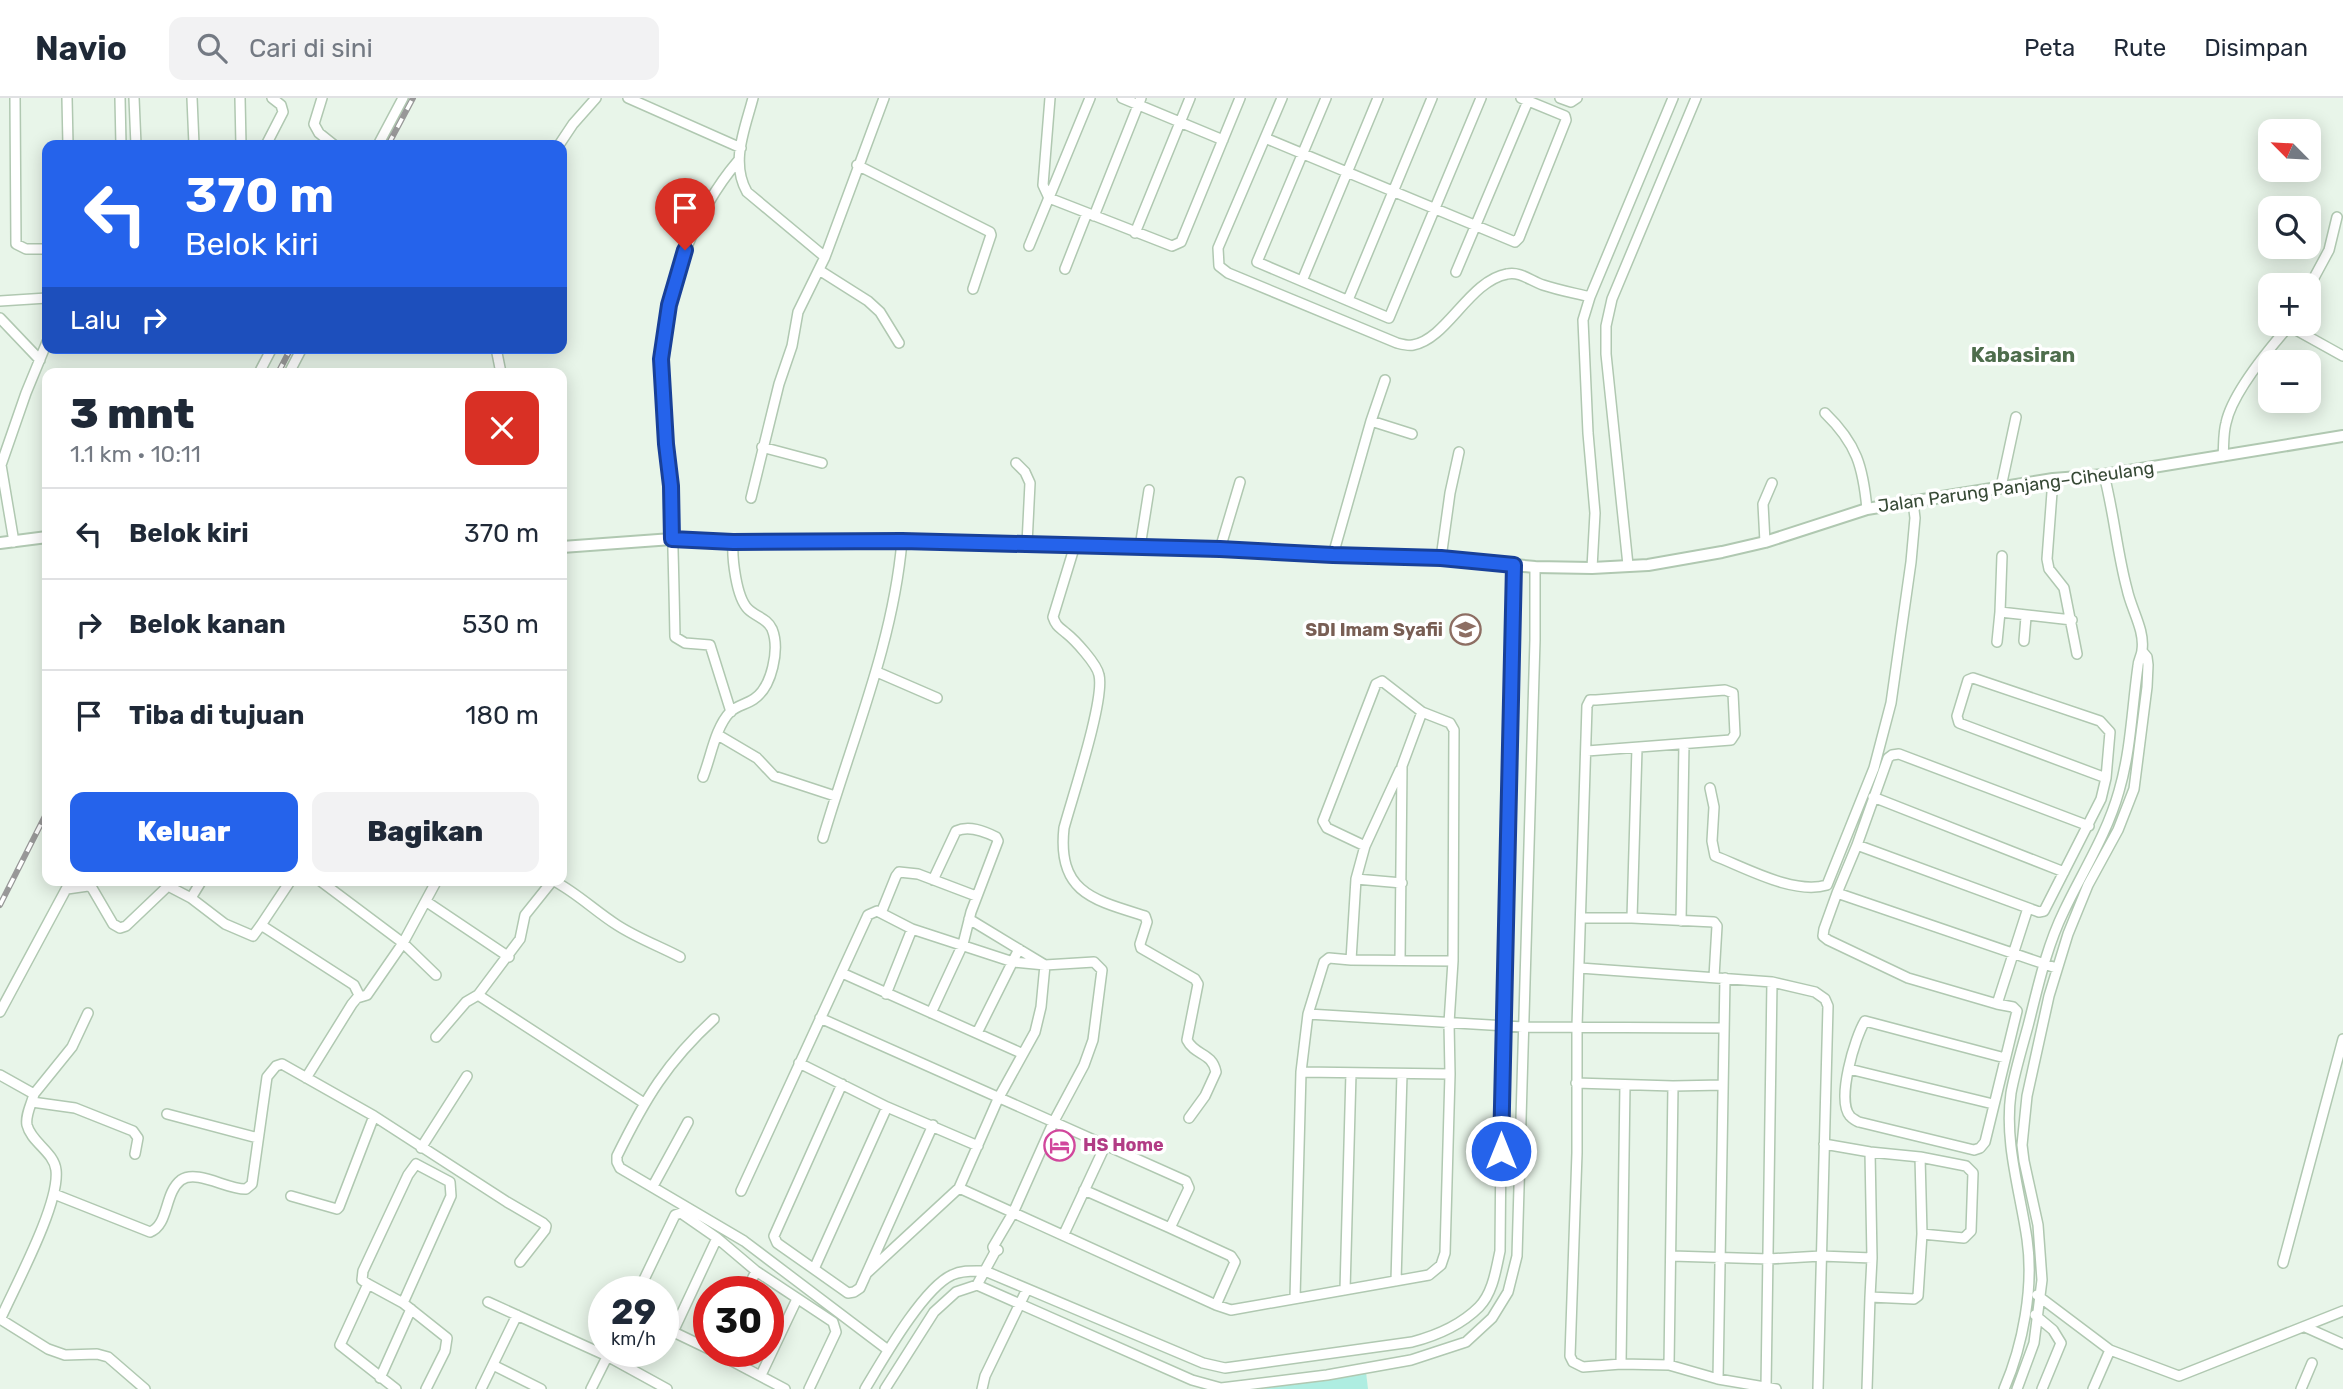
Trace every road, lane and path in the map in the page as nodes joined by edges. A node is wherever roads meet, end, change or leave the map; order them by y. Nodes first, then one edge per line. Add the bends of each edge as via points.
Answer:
1 (15, 98) edge
2 (67, 98) edge
3 (120, 98) edge
4 (134, 98) edge
5 (192, 98) edge
6 (240, 98) edge
7 (272, 98) edge
8 (322, 98) edge
9 (403, 98) edge
10 (596, 98) edge
11 (628, 98) edge
12 (753, 98) edge
13 (884, 98) edge
14 (1050, 98) edge
15 (1090, 98) edge
16 (1122, 98) edge
17 (1189, 98) edge
18 (1240, 98) edge
19 (1282, 98) edge
20 (1326, 98) edge
21 (1378, 98) edge
22 (1432, 98) edge
23 (1481, 98) edge
24 (1560, 98) edge
25 (1577, 98) edge
26 (1673, 98) edge
27 (1696, 98) edge
28 (1524, 99) edge
29 (1140, 101) edge
30 (1180, 122) junction
31 (1265, 138) junction
32 (68, 140) edge
33 (121, 140) edge
34 (136, 140) edge
35 (194, 140) edge
36 (241, 140) edge
37 (269, 140) edge
38 (328, 140) edge
39 (381, 140) edge
40 (562, 140) edge
41 (1223, 140) junction
42 (741, 148) junction
43 (1302, 153) junction
44 (738, 161) junction
45 (857, 165) junction
46 (1347, 172) junction
47 (1393, 191) junction
48 (1049, 198) junction
49 (1435, 209) junction
50 (1090, 215) junction
51 (2337, 217) dead end
52 (1475, 225) junction
53 (1135, 233) junction
54 (1029, 246) dead end
55 (42, 249) edge
56 (825, 257) junction
57 (1065, 269) dead end
58 (819, 270) junction
59 (1456, 272) dead end
60 (2317, 273) edge
61 (1302, 281) junction
62 (973, 289) dead end
63 (1590, 297) junction
64 (42, 299) edge
65 (1348, 300) junction
66 (0, 301) edge
67 (0, 318) edge
68 (2280, 336) edge
69 (2309, 336) edge
70 (899, 343) dead end
71 (42, 354) edge
72 (2343, 356) edge
73 (40, 360) junction
74 (1385, 380) dead end
75 (1825, 413) dead end
76 (2016, 417) dead end
77 (1371, 421) junction
78 (1412, 434) dead end
79 (2343, 436) edge
80 (762, 447) junction
81 (1459, 452) dead end
82 (2223, 456) junction
83 (822, 463) dead end
84 (1016, 463) dead end
85 (2104, 475) junction
86 (2053, 479) junction
87 (1241, 482) dead end
88 (1772, 483) dead end
89 (2001, 488) junction
90 (1149, 490) dead end
91 (751, 498) dead end
92 (1913, 502) junction
93 (1867, 509) junction
94 (42, 538) edge
95 (672, 539) junction
96 (902, 541) junction
97 (14, 542) junction
98 (733, 542) junction
99 (1765, 542) junction
100 (0, 543) edge
101 (1027, 544) junction
102 (1075, 545) junction
103 (567, 547) edge
104 (1140, 547) junction
105 (1220, 549) junction
106 (1333, 555) junction
107 (2002, 556) dead end
108 (1441, 558) junction
109 (1514, 565) junction
110 (1628, 565) junction
111 (1535, 567) junction
112 (1592, 568) junction
113 (2000, 612) junction
114 (2026, 617) junction
115 (2072, 620) junction
116 (2024, 641) dead end
117 (1997, 642) dead end
118 (2142, 651) junction
119 (2077, 654) dead end
120 (877, 672) junction
121 (937, 698) dead end
122 (731, 712) junction
123 (1422, 712) junction
124 (718, 735) junction
125 (1684, 744) junction
126 (1637, 748) junction
127 (1587, 751) junction
128 (1402, 765) junction
129 (703, 777) dead end
130 (2106, 778) junction
131 (1710, 788) dead end
132 (835, 796) junction
133 (1873, 797) junction
134 (2089, 826) junction
135 (823, 838) dead end
136 (1857, 845) junction
137 (1366, 846) junction
138 (2064, 872) junction
139 (1356, 879) junction
140 (933, 880) junction
141 (1402, 883) junction
142 (68, 886) edge
143 (88, 886) edge
144 (169, 886) edge
145 (169, 886) edge
146 (198, 886) edge
147 (287, 886) edge
148 (327, 886) edge
149 (434, 886) edge
150 (550, 886) edge
151 (564, 886) edge
152 (1837, 893) junction
153 (976, 896) junction
154 (191, 898) junction
155 (427, 902) junction
156 (2028, 908) junction
157 (881, 913) junction
158 (1581, 918) junction
159 (1632, 918) junction
160 (969, 919) junction
161 (1681, 921) junction
162 (261, 925) junction
163 (912, 929) junction
164 (403, 943) junction
165 (963, 944) junction
166 (1019, 949) junction
167 (2013, 955) junction
168 (509, 957) junction
169 (680, 957) dead end
170 (1352, 960) junction
171 (1400, 960) junction
172 (1453, 961) junction
173 (1013, 962) junction
174 (2043, 964) junction
175 (1045, 965) junction
176 (1580, 968) junction
177 (2056, 968) junction
178 (842, 973) junction
179 (436, 975) dead end
180 (1720, 978) junction
181 (1772, 982) junction
182 (886, 994) junction
183 (478, 995) junction
184 (359, 997) junction
185 (1997, 1004) junction
186 (0, 1012) edge
187 (88, 1013) dead end
188 (931, 1013) junction
189 (1308, 1014) junction
190 (820, 1018) junction
191 (714, 1019) dead end
192 (1448, 1023) junction
193 (1502, 1026) junction
194 (1577, 1026) junction
195 (1522, 1027) junction
196 (1724, 1028) junction
197 (977, 1033) junction
198 (436, 1037) dead end
199 (2343, 1039) edge
200 (1021, 1053) junction
201 (2005, 1058) junction
202 (799, 1063) junction
203 (1849, 1069) junction
204 (1301, 1072) junction
205 (1351, 1073) junction
206 (1402, 1074) junction
207 (1450, 1074) junction
208 (0, 1075) edge
209 (467, 1076) dead end
210 (306, 1078) junction
211 (1576, 1083) junction
212 (842, 1084) junction
213 (1723, 1085) junction
214 (1625, 1086) junction
215 (1673, 1086) junction
216 (33, 1098) junction
217 (998, 1099) junction
218 (644, 1103) junction
219 (1993, 1104) junction
220 (887, 1107) junction
221 (167, 1114) dead end
222 (374, 1116) junction
223 (1189, 1118) dead end
224 (1054, 1121) junction
225 (688, 1122) dead end
226 (933, 1125) junction
227 (258, 1138) junction
228 (1824, 1144) junction
229 (978, 1146) junction
230 (1105, 1146) junction
231 (421, 1148) junction
232 (1870, 1152) junction
233 (135, 1154) dead end
234 (1920, 1157) junction
235 (653, 1185) junction
236 (959, 1188) junction
237 (1084, 1190) junction
238 (741, 1191) dead end
239 (54, 1194) junction
240 (290, 1196) dead end
241 (1013, 1213) junction
242 (1170, 1228) junction
243 (1064, 1234) junction
244 (1922, 1234) junction
245 (717, 1238) junction
246 (1672, 1256) junction
247 (1821, 1256) junction
248 (1720, 1258) junction
249 (1872, 1258) junction
250 (1769, 1259) junction
251 (520, 1262) dead end
252 (2283, 1263) dead end
253 (814, 1269) junction
254 (985, 1270) junction
255 (756, 1271) junction
256 (867, 1273) junction
257 (646, 1276) edge
258 (754, 1276) edge
259 (1396, 1281) junction
260 (368, 1284) junction
261 (977, 1285) junction
262 (1027, 1289) junction
263 (1345, 1290) junction
264 (2030, 1290) junction
265 (1870, 1297) junction
266 (1295, 1298) junction
267 (2041, 1298) junction
268 (797, 1299) junction
269 (488, 1302) dead end
270 (1021, 1303) junction
271 (1216, 1305) junction
272 (407, 1306) junction
273 (2026, 1308) junction
274 (2343, 1311) edge
275 (517, 1315) junction
276 (2039, 1317) junction
277 (679, 1319) edge
278 (0, 1320) edge
279 (2305, 1327) junction
280 (2343, 1344) edge
281 (588, 1345) edge
282 (888, 1350) junction
283 (2110, 1350) junction
284 (2312, 1363) dead end
285 (1621, 1364) junction
286 (1669, 1365) junction
287 (493, 1366) junction
288 (602, 1367) edge
289 (630, 1367) edge
290 (745, 1367) edge
291 (761, 1375) junction
292 (380, 1378) junction
293 (1718, 1379) junction
294 (1771, 1388) edge
295 (145, 1389) edge
296 (396, 1389) edge
297 (426, 1389) edge
298 (481, 1389) edge
299 (539, 1389) edge
300 (592, 1389) edge
301 (667, 1389) edge
302 (785, 1389) edge
303 (809, 1389) edge
304 (865, 1389) edge
305 (885, 1389) edge
306 (982, 1389) edge
307 (1818, 1389) edge
308 (1867, 1389) edge
309 (2004, 1389) edge
310 (2017, 1389) edge
311 (2042, 1389) edge
312 (2094, 1389) edge
313 (2301, 1389) edge

1 - 55 street via 16,244
2 - 32 street
3 - 33 street
4 - 34 street
5 - 35 street
6 - 36 street
7 - 37 street via 283,112
8 - 38 street via 314,124
9 - 39 street
10 - 40 street
11 - 42 street
12 - 42 street
13 - 45 street
14 - 48 street via 1043,185
15 - 48 street
16 - 29 street
17 - 30 street
18 - 41 street
19 - 31 street
20 - 43 street
21 - 46 street
22 - 47 street
23 - 49 street
24 - 25 street via 1570,102
26 - 63 street
27 - 110 street via 1612,299 1605,326
28 - 52 street
28 - 52 street via 1565,116 1566,124 1519,238 1515,242
29 - 30 street
29 - 50 street
30 - 41 street
30 - 53 street
31 - 43 street
31 - 63 street via 1218,248 1219,265 1228,273 1397,344 1412,345 1441,327 1474,292 1506,274 1517,273
41 - 53 street via 1181,242 1172,246
42 - 44 street
43 - 46 street
43 - 61 street via 1256,262
44 - 56 street via 747,192
44 - 95 street via 694,228 669,305 661,359
45 - 56 street
45 - 62 street via 990,232
46 - 47 street
46 - 61 street
47 - 49 street
47 - 65 street
48 - 50 street
48 - 54 street
49 - 52 street
49 - 65 street via 1389,318
50 - 53 street
50 - 57 street
51 - 60 street via 2329,250
52 - 59 street
56 - 58 street
58 - 70 street via 868,301
58 - 80 street via 798,312
61 - 65 street
63 - 112 street via 1583,320 1595,513
64 - 66 street
67 - 73 street
68 - 82 street via 2231,410
69 - 72 street
71 - 73 street
73 - 97 street via 1,465
74 - 77 street
75 - 93 street via 1845,434 1858,458
76 - 89 street
77 - 78 street
77 - 106 street
79 - 82 street, Jalan Parung Panjang–Ciheulang
80 - 83 street
80 - 91 street
81 - 108 street
82 - 85 street, Jalan Parung Panjang–Ciheulang
84 - 101 street via 1030,483
85 - 86 street, Jalan Parung Panjang–Ciheulang
85 - 118 street
86 - 89 street, Jalan Parung Panjang–Ciheulang
86 - 115 street via 2047,559 2064,588
87 - 105 street
88 - 99 street via 1763,504
89 - 92 street, Jalan Parung Panjang–Ciheulang
90 - 104 street
92 - 93 street, Jalan Parung Panjang–Ciheulang
92 - 131 street via 1912,551 1892,703 1874,768 1827,885 1786,883 1715,856
93 - 99 street, Jalan Parung Panjang–Ciheulang
94 - 97 street
95 - 98 street, Jalan Parung Panjang–Ciheulang
95 - 103 street, Jalan Parung Panjang–Ciheulang
95 - 122 street via 676,637 685,643 710,645
96 - 98 street, Jalan Parung Panjang–Ciheulang
96 - 101 street, Jalan Parung Panjang–Ciheulang
96 - 120 street via 899,576
97 - 100 street
98 - 122 street via 733,568 746,607 772,627 775,649 762,692
99 - 110 street, Jalan Parung Panjang–Ciheulang
101 - 102 street, Jalan Parung Panjang–Ciheulang
102 - 104 street, Jalan Parung Panjang–Ciheulang
102 - 223 street via 1053,617 1100,675 1099,702 1062,848 1076,885 1101,902 1144,916 1147,922 1141,948 1198,984 1187,1040 1191,1048 1212,1059 1216,1072
104 - 105 street, Jalan Parung Panjang–Ciheulang
105 - 106 street, Jalan Parung Panjang–Ciheulang
106 - 108 street, Jalan Parung Panjang–Ciheulang
107 - 113 street
108 - 109 street, Jalan Parung Panjang–Ciheulang
109 - 111 street, Jalan Parung Panjang–Ciheulang
109 - 193 street
110 - 112 street, Jalan Parung Panjang–Ciheulang
111 - 112 street, Jalan Parung Panjang–Ciheulang
111 - 195 street
113 - 114 street
113 - 117 street
114 - 115 street
114 - 116 street
115 - 119 street
118 - 174 street via 2119,791
118 - 177 street via 2147,657 2147,676 2134,789 2075,913
120 - 121 street
120 - 132 street
122 - 124 street
123 - 128 street
123 - 137 street via 1382,681 1376,684 1323,821 1327,828
123 - 172 street via 1450,723 1454,730
124 - 129 street
124 - 132 street via 757,758 774,776
125 - 126 street
125 - 127 street via 1734,737 1733,693 1590,700
125 - 161 street
126 - 127 street
126 - 159 street
127 - 158 street
128 - 137 street
128 - 141 street
130 - 130 street via 1959,723 1968,680 2099,721 2110,732
130 - 134 street
132 - 135 street
133 - 134 street via 1888,758 1899,754
133 - 136 street
133 - 138 street
134 - 138 street
136 - 152 street
136 - 156 street
137 - 139 street
138 - 156 street via 2044,911
139 - 141 street
139 - 170 street
140 - 153 street
140 - 153 street via 956,831 974,829 992,835 998,841
140 - 157 street via 900,872
141 - 171 street
142 - 186 street
143 - 144 street via 120,928
145 - 154 street
146 - 154 street
147 - 162 street
148 - 164 street
149 - 155 street
150 - 168 street via 525,915 523,935
151 - 169 street via 619,926
152 - 167 street
152 - 185 street via 1824,929 1828,940 1908,978
153 - 160 street
154 - 162 street via 225,924 253,936
155 - 164 street
155 - 168 street
156 - 167 street
157 - 163 street
157 - 178 street via 869,915
158 - 159 street
158 - 176 street
159 - 161 street
160 - 165 street
160 - 166 street
161 - 180 street via 1710,921 1717,926
162 - 184 street via 354,985
163 - 165 street
163 - 182 street
164 - 179 street
164 - 184 street via 367,995
165 - 173 street
165 - 188 street
166 - 173 street
166 - 175 street
167 - 174 street
167 - 185 street
168 - 183 street
170 - 171 street
170 - 189 street via 1326,960
171 - 172 street
172 - 192 street
173 - 175 street
173 - 197 street
174 - 177 street
174 - 264 street via 2008,1116 2028,1241
175 - 200 street via 1039,1020
175 - 224 street via 1094,962 1102,970 1093,1040
176 - 180 street
176 - 194 street
177 - 267 street via 2031,1074 2023,1135 2041,1246
178 - 182 street
178 - 190 street
180 - 181 street
180 - 196 street
181 - 228 street via 1815,992 1828,1006
181 - 250 street
182 - 188 street
183 - 198 street via 466,1002
183 - 218 street
184 - 210 street
185 - 201 street via 2017,1011
187 - 216 street via 72,1047
188 - 197 street
189 - 192 street
189 - 204 street
190 - 202 street
190 - 217 street
191 - 218 street via 673,1061
192 - 193 street
192 - 207 street
193 - 195 street
193 - 262 street via 1500,1251 1494,1279 1480,1306 1449,1328 1412,1342 1225,1368 1203,1363
194 - 195 street
194 - 196 street
194 - 211 street
195 - 270 street via 1517,1256 1508,1292 1498,1309 1466,1342 1399,1363 1221,1388 1192,1380
196 - 213 street
197 - 200 street
199 - 252 street
200 - 217 street
201 - 203 street via 1866,1021
201 - 219 street
202 - 212 street
202 - 238 street
203 - 219 street
203 - 219 street via 1844,1102 1850,1117 1974,1150 1985,1142
204 - 205 street
204 - 266 street
205 - 206 street
205 - 263 street
206 - 207 street
206 - 259 street
207 - 259 street via 1445,1253 1441,1265 1429,1275
208 - 216 street
209 - 231 street
210 - 222 street
210 - 227 street via 282,1064 270,1071
211 - 214 street
211 - 285 street via 1570,1356 1583,1367
212 - 220 street
212 - 253 street via 774,1236
213 - 215 street
213 - 248 street
214 - 215 street
214 - 285 street
215 - 246 street
216 - 233 street via 75,1108 133,1131 138,1135
216 - 239 street via 28,1128 55,1163
217 - 224 street
217 - 229 street
218 - 235 street via 617,1162
220 - 226 street
220 - 253 street
221 - 227 street
222 - 231 street
222 - 240 street via 337,1209
224 - 230 street
224 - 241 street
225 - 235 street
226 - 229 street
226 - 256 street
227 - 239 street via 249,1187 244,1190 184,1178 173,1188 159,1226 150,1232
228 - 232 street
228 - 247 street
229 - 236 street
230 - 237 street
230 - 242 street via 1186,1181 1189,1188
231 - 251 street via 546,1226
232 - 234 street
232 - 249 street
234 - 244 street
234 - 244 street via 1966,1166 1973,1173 1968,1236
235 - 282 street via 744,1241
236 - 241 street
236 - 256 street
237 - 242 street
237 - 243 street
239 - 278 street
241 - 243 street
241 - 254 street
242 - 271 street via 1234,1258
243 - 271 street
244 - 265 street via 1918,1296
245 - 255 street
245 - 257 street via 681,1213 675,1215
245 - 277 street
246 - 248 street
246 - 286 street
247 - 249 street
247 - 250 street
247 - 307 street
248 - 250 street
248 - 293 street
249 - 265 street
250 - 294 street
253 - 256 street via 848,1293 860,1288
254 - 261 street
254 - 262 street
254 - 282 street via 950,1275 922,1301
255 - 258 street
255 - 268 street
259 - 263 street
260 - 272 street
260 - 272 street via 362,1280 363,1271 413,1167 422,1165 452,1187
260 - 292 street via 340,1345
261 - 270 street
261 - 305 street via 957,1292 934,1312
262 - 270 street
263 - 266 street
264 - 267 street
264 - 273 street
265 - 308 street
266 - 271 street via 1231,1310
267 - 276 street
267 - 283 street
268 - 291 street
268 - 303 street via 833,1322 836,1332
269 - 275 street
270 - 306 street
272 - 292 street
272 - 297 street via 448,1341
273 - 276 street
273 - 309 street
274 - 279 street
275 - 281 street
275 - 287 street
276 - 310 street
276 - 311 street via 2061,1343
278 - 295 street via 65,1355 108,1357
279 - 280 street
279 - 283 street via 2183,1376
282 - 304 street
283 - 312 street
284 - 313 street
285 - 286 street
286 - 293 street
287 - 298 street
287 - 299 street
288 - 300 street
289 - 301 street
290 - 291 street
291 - 302 street
292 - 296 street
293 - 294 street

